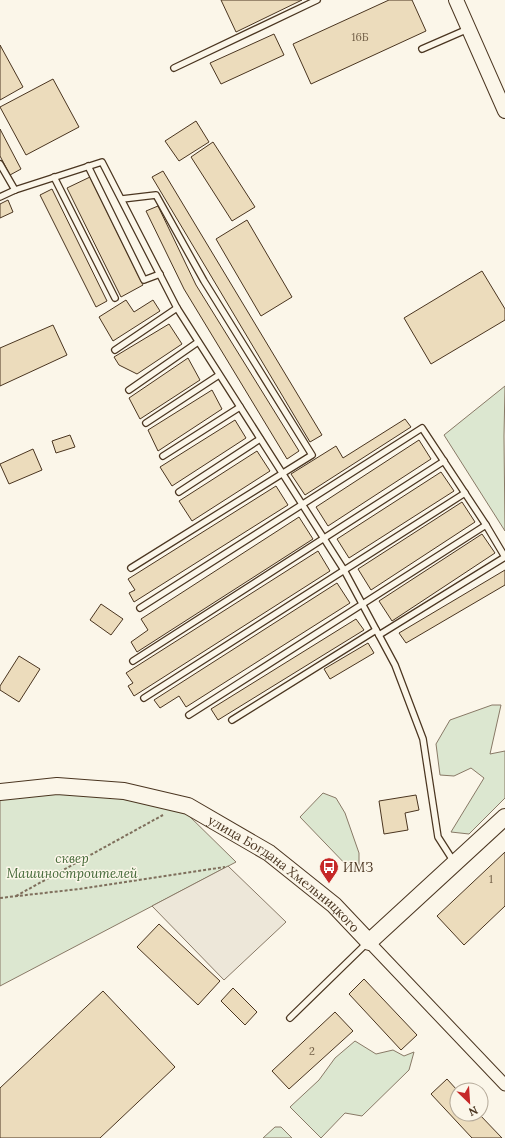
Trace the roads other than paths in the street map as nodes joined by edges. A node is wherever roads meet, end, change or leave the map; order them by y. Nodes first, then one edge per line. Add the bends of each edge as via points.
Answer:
1 (317, 0) edge
2 (456, 0) edge
3 (469, 29) junction
4 (422, 49) dead end
5 (174, 68) dead end
6 (505, 111) edge
7 (0, 164) edge
8 (88, 166) junction
9 (54, 177) junction
10 (15, 190) junction
11 (0, 197) edge
12 (122, 199) junction
13 (160, 274) junction
14 (115, 298) dead end
15 (177, 308) junction
16 (198, 342) junction
17 (115, 350) dead end
18 (219, 375) junction
19 (129, 390) dead end
20 (240, 407) junction
21 (146, 423) dead end
22 (260, 439) junction
23 (163, 456) dead end
24 (444, 461) junction
25 (282, 472) junction
26 (179, 492) dead end
27 (465, 493) junction
28 (302, 505) junction
29 (486, 525) junction
30 (324, 539) junction
31 (505, 557) edge
32 (131, 568) dead end
33 (344, 570) junction
34 (363, 604) junction
35 (140, 608) dead end
36 (378, 633) junction
37 (132, 660) dead end
38 (144, 698) dead end
39 (189, 715) dead end
40 (232, 720) dead end
41 (0, 792) edge
42 (505, 817) edge
43 (454, 862) junction
44 (369, 942) junction
45 (290, 1018) dead end
46 (505, 1085) edge

1 - 5 lane
2 - 3 street
3 - 4 lane
3 - 6 street
7 - 10 lane
8 - 9 lane
8 - 12 lane via 102,162
8 - 13 lane via 144,280
9 - 10 lane
9 - 14 lane
10 - 11 lane
12 - 13 lane
12 - 25 lane via 156,195 204,281 312,455
13 - 15 lane
15 - 16 lane
15 - 17 lane
16 - 18 lane
16 - 19 lane
18 - 20 lane
18 - 21 lane
20 - 22 lane
20 - 23 lane
22 - 25 lane
22 - 26 lane
24 - 27 lane
24 - 28 lane via 422,428
24 - 30 lane
25 - 28 lane
25 - 32 lane
27 - 29 lane
27 - 33 lane
28 - 30 lane
28 - 35 lane
29 - 31 lane
29 - 34 lane
30 - 33 lane
30 - 37 lane
31 - 36 lane
33 - 34 lane
33 - 38 lane
34 - 36 lane
34 - 39 lane
36 - 40 lane
36 - 43 lane via 395,665 423,739 438,837
41 - 44 main road, улица Богдана Хмельницкого via 57,786 72,787 124,791 188,806 269,853 334,905
42 - 43 main road
43 - 44 main road
44 - 45 lane
44 - 46 street, улица Богдана Хмельницкого

